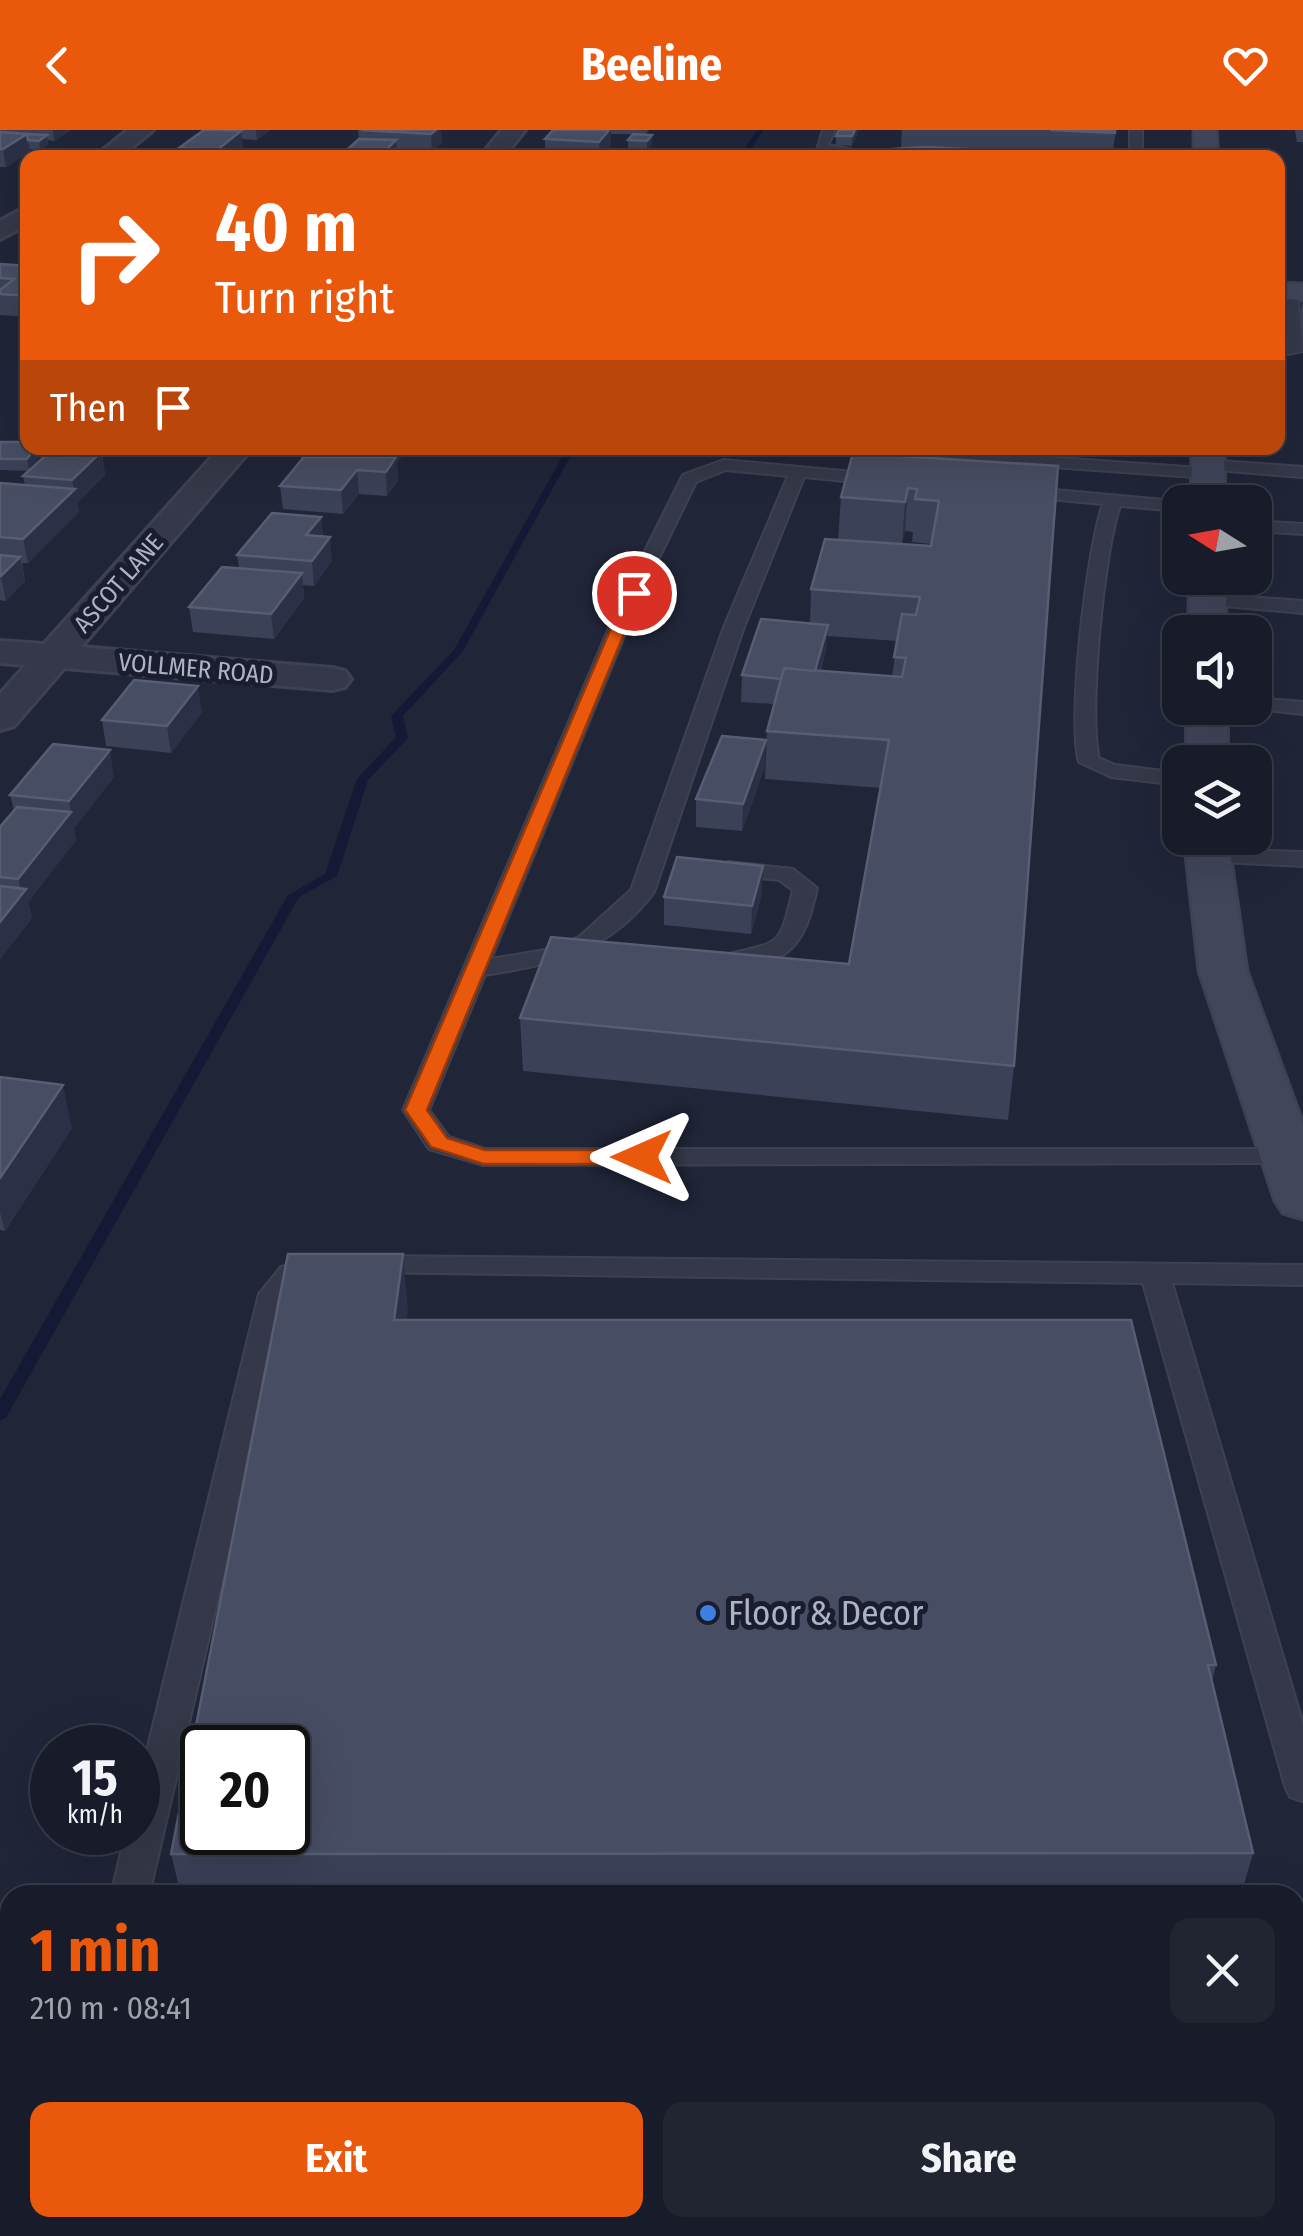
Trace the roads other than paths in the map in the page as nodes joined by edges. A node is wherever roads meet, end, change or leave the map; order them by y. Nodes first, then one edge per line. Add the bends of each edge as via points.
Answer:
1 (142, 130) edge
2 (514, 130) edge
3 (829, 130) edge
4 (115, 150) edge
5 (497, 150) edge
6 (834, 150) edge
7 (1290, 291) edge
8 (1285, 351) edge
9 (230, 455) edge
10 (956, 455) edge
11 (798, 472) junction
12 (1208, 472) edge
13 (1303, 472) edge
14 (914, 482) edge
15 (992, 489) edge
16 (1113, 500) junction
17 (1162, 504) edge
18 (1272, 527) edge
19 (1303, 529) edge
20 (1208, 603) edge
21 (1303, 607) edge
22 (0, 652) edge
23 (54, 656) junction
24 (332, 679) dead end
25 (1272, 705) edge
26 (1303, 708) edge
27 (0, 718) edge
28 (1162, 777) edge
29 (1207, 855) edge
30 (1271, 855) edge
31 (1303, 859) edge
32 (709, 867) edge
33 (588, 944) junction
34 (626, 948) edge
35 (718, 959) edge
36 (475, 969) junction
37 (1295, 1179) edge
38 (1155, 1273) junction
39 (1303, 1275) edge
40 (1303, 1786) edge
41 (132, 1885) edge

1 - 4 street
2 - 5 street
3 - 6 lane via 820,148
7 - 8 lane via 1296,350
9 - 23 street, ASCOT LANE
10 - 12 lane
11 - 14 lane
11 - 33 lane via 734,627 662,863 616,925
11 - 36 lane via 724,465 689,478
12 - 13 lane
15 - 16 lane
16 - 17 lane
16 - 28 lane via 1100,553 1087,752 1090,762 1111,771
18 - 19 lane
20 - 21 lane
22 - 23 street, VOLLMER ROAD
23 - 24 street, VOLLMER ROAD
23 - 27 street, ASCOT LANE
25 - 26 lane
29 - 37 main road via 1224,971
30 - 31 lane
32 - 35 lane via 785,874 806,888 795,936 779,953
33 - 34 lane
33 - 36 lane
36 - 37 lane via 416,1110 439,1142 483,1157
38 - 39 lane
38 - 40 lane
38 - 41 lane via 352,1265 291,1274 274,1294

